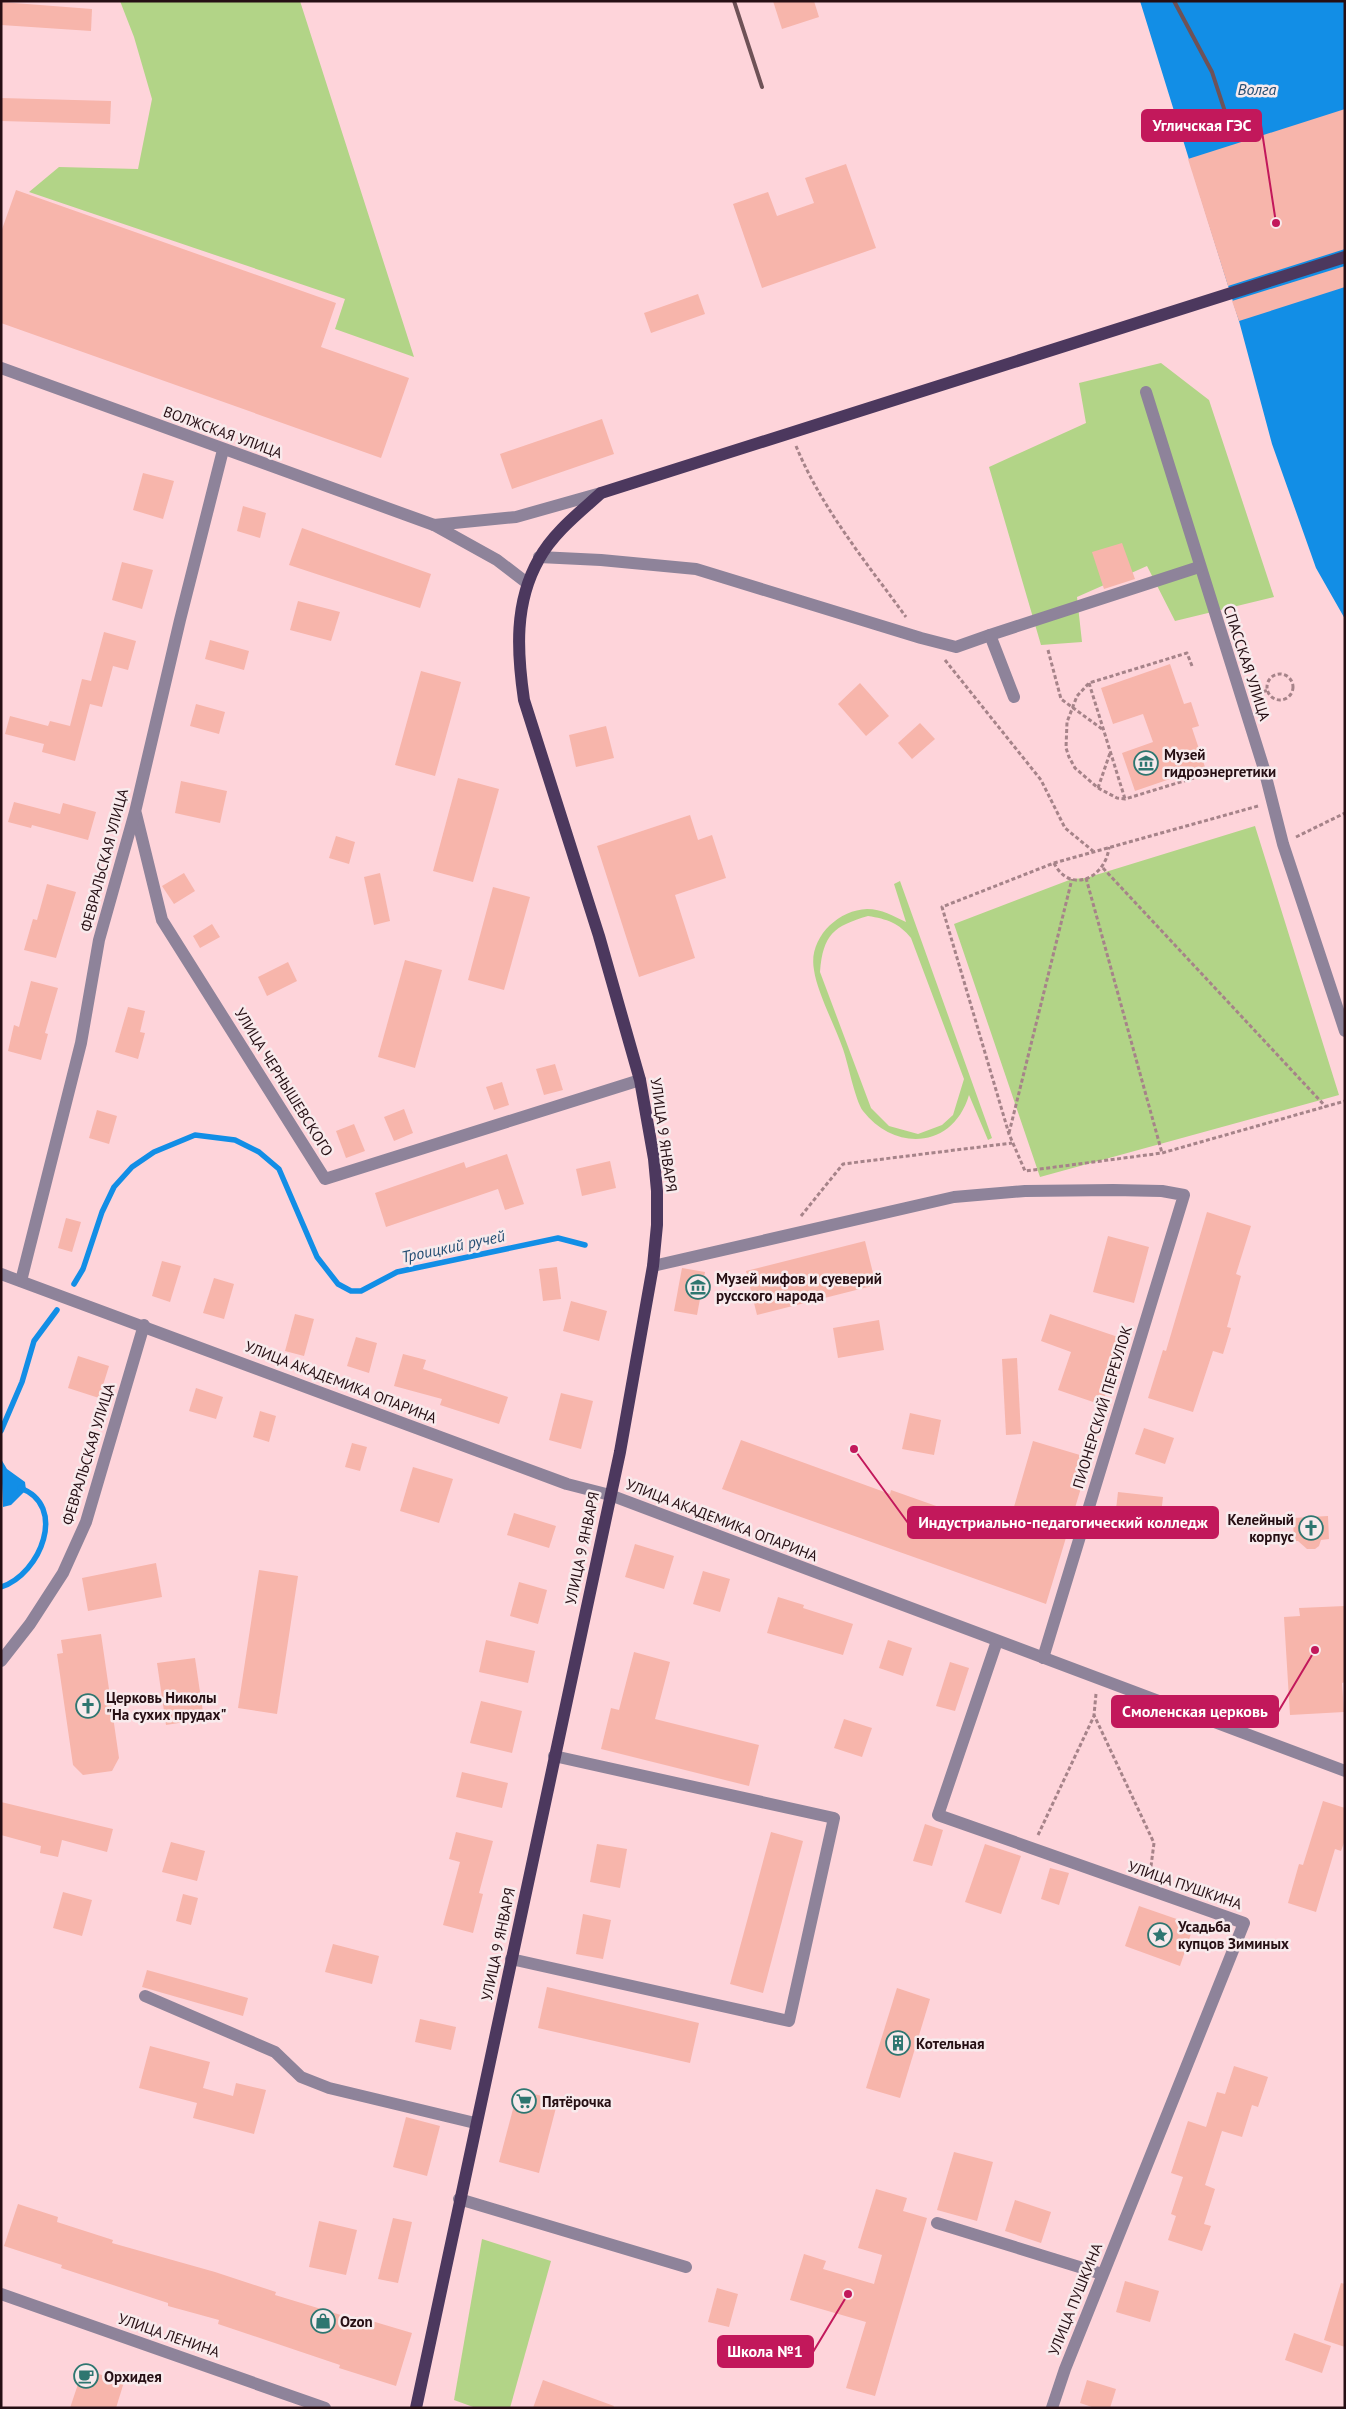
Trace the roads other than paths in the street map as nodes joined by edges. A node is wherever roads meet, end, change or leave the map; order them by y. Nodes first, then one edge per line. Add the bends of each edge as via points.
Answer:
1 (1345, 257) edge
2 (1, 368) edge
3 (1146, 392) dead end
4 (223, 450) junction
5 (601, 493) junction
6 (434, 525) junction
7 (540, 557) junction
8 (1199, 567) junction
9 (527, 582) junction
10 (990, 635) junction
11 (1014, 697) dead end
12 (135, 812) junction
13 (1345, 1031) edge
14 (640, 1080) junction
15 (653, 1266) junction
16 (1, 1274) edge
17 (21, 1281) junction
18 (144, 1325) junction
19 (610, 1495) junction
20 (997, 1641) junction
21 (1043, 1658) junction
22 (1, 1661) edge
23 (554, 1756) junction
24 (1345, 1771) edge
25 (511, 1959) junction
26 (145, 1996) dead end
27 (476, 2123) junction
28 (459, 2199) junction
29 (937, 2223) dead end
30 (686, 2267) dead end
31 (1102, 2274) junction
32 (1, 2294) edge
33 (325, 2408) edge
34 (416, 2408) edge
35 (1052, 2408) edge

1 - 5 main road
2 - 4 street, ВОЛЖСКАЯ УЛИЦА
3 - 8 street, СПАССКАЯ УЛИЦА
4 - 6 street, ВОЛЖСКАЯ УЛИЦА
4 - 12 street, ФЕВРАЛЬСКАЯ УЛИЦА
5 - 6 street via 516,517
5 - 7 main road, УЛИЦА 9 ЯНВАРЯ via 566,526
6 - 9 street, ВОЛЖСКАЯ УЛИЦА via 497,560
7 - 9 main road, УЛИЦА 9 ЯНВАРЯ
7 - 10 street via 696,569 956,647
8 - 10 street
8 - 13 street, СПАССКАЯ УЛИЦА via 1273,802 1283,844
9 - 14 main road, УЛИЦА 9 ЯНВАРЯ via 520,617 518,662 524,700 599,936
10 - 11 street
12 - 14 street, УЛИЦА ЧЕРНЫШЕВСКОГО via 162,920 326,1179
12 - 17 street, ФЕВРАЛЬСКАЯ УЛИЦА via 99,940 82,1043
14 - 15 main road, УЛИЦА 9 ЯНВАРЯ via 658,1192
15 - 19 main road, УЛИЦА 9 ЯНВАРЯ
15 - 21 street, ПИОНЕРСКИЙ ПЕРЕУЛОК via 954,1197 1025,1191 1113,1190 1184,1195
16 - 17 street, УЛИЦА АКАДЕМИКА ОПАРИНА
17 - 18 street, УЛИЦА АКАДЕМИКА ОПАРИНА
18 - 19 street, УЛИЦА АКАДЕМИКА ОПАРИНА via 567,1484
18 - 22 street, ФЕВРАЛЬСКАЯ УЛИЦА via 86,1522 63,1574
19 - 20 street, УЛИЦА АКАДЕМИКА ОПАРИНА
19 - 23 main road, УЛИЦА 9 ЯНВАРЯ
20 - 21 street, УЛИЦА АКАДЕМИКА ОПАРИНА
20 - 31 street, УЛИЦА ПУШКИНА via 938,1815 1244,1923
21 - 24 street, УЛИЦА АКАДЕМИКА ОПАРИНА
23 - 25 main road, УЛИЦА 9 ЯНВАРЯ
23 - 25 street via 834,1818 789,2021
25 - 27 main road, УЛИЦА 9 ЯНВАРЯ
26 - 27 street via 275,2052 301,2076 329,2088
27 - 28 main road, УЛИЦА 9 ЯНВАРЯ
28 - 30 street
28 - 34 main road, УЛИЦА 9 ЯНВАРЯ
29 - 31 street
31 - 35 street, УЛИЦА ПУШКИНА
32 - 33 street, УЛИЦА ЛЕНИНА

